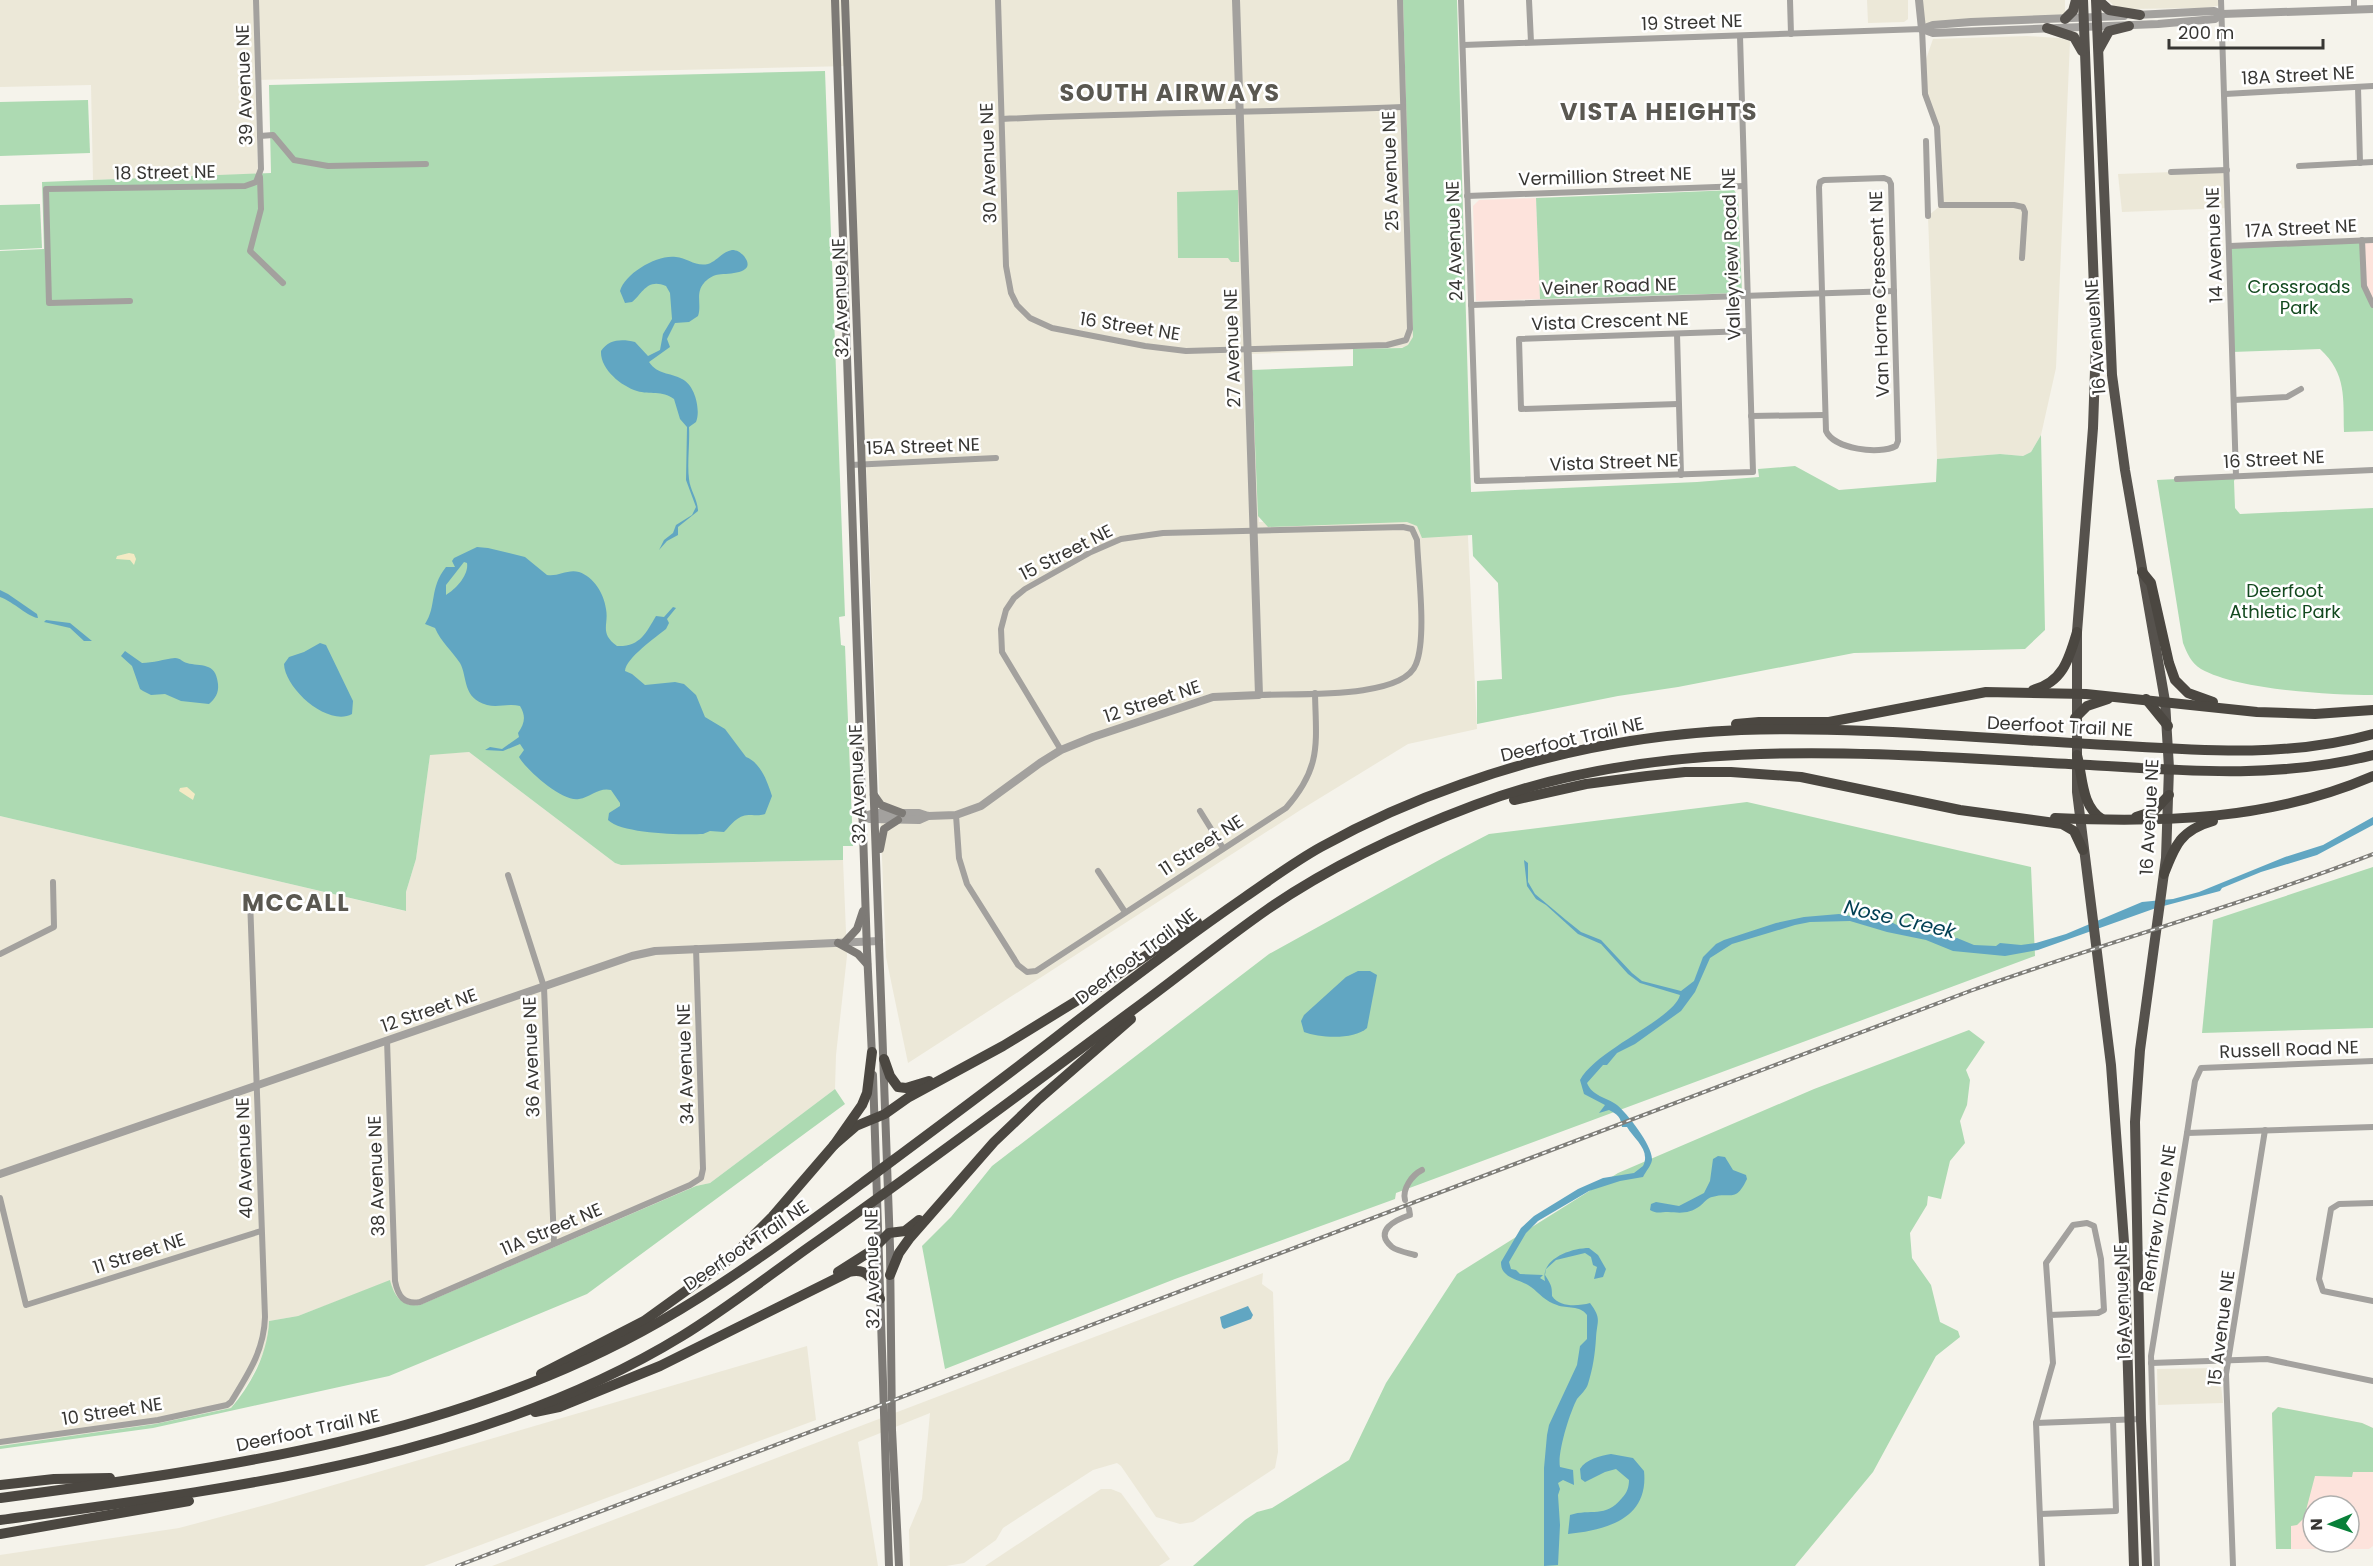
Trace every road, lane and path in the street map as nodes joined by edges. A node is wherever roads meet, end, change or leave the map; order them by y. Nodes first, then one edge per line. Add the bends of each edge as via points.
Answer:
1 (256, 0) edge
2 (835, 0) edge
3 (998, 0) edge
4 (1236, 0) edge
5 (1400, 0) edge
6 (1461, 0) edge
7 (1529, 0) edge
8 (1790, 0) edge
9 (1919, 0) edge
10 (2076, 0) edge
11 (2083, 0) edge
12 (2097, 0) edge
13 (2221, 0) edge
14 (2354, 0) edge
15 (846, 3) edge
16 (2373, 9) edge
17 (2354, 10) junction
18 (2222, 14) junction
19 (2140, 15) junction
20 (2065, 19) junction
21 (2096, 22) junction
22 (2083, 23) junction
23 (2129, 26) junction
24 (2047, 28) junction
25 (1922, 29) junction
26 (1791, 34) junction
27 (1740, 36) junction
28 (1531, 42) junction
29 (1463, 45) junction
30 (2097, 52) junction
31 (2084, 56) junction
32 (2373, 86) edge
33 (2358, 87) junction
34 (2224, 94) junction
35 (1403, 107) junction
36 (1240, 113) junction
37 (1002, 119) junction
38 (260, 136) junction
39 (1926, 141) dead end
40 (2360, 162) junction
41 (2373, 162) edge
42 (426, 164) dead end
43 (2299, 166) dead end
44 (2227, 170) junction
45 (2171, 172) dead end
46 (261, 173) junction
47 (1744, 186) junction
48 (1467, 196) junction
49 (1928, 216) dead end
50 (2362, 240) junction
51 (2373, 240) edge
52 (2230, 246) junction
53 (2022, 258) dead end
54 (283, 283) dead end
55 (1894, 291) junction
56 (1822, 293) junction
57 (1747, 295) junction
58 (130, 301) dead end
59 (1471, 305) junction
60 (2373, 305) edge
61 (1030, 318) joint
62 (1748, 331) junction
63 (1677, 333) junction
64 (1406, 340) joint
65 (1247, 350) junction
66 (2301, 389) dead end
67 (2234, 400) junction
68 (1678, 404) junction
69 (1825, 414) junction
70 (1751, 416) junction
71 (996, 458) dead end
72 (862, 463) junction
73 (851, 465) junction
74 (2373, 470) edge
75 (1753, 472) joint
76 (1681, 475) junction
77 (2236, 476) junction
78 (2177, 479) dead end
79 (1477, 481) joint
80 (1252, 531) junction
81 (2142, 572) junction
82 (2077, 633) junction
83 (1405, 679) joint
84 (2024, 692) junction
85 (1315, 693) junction
86 (1259, 694) junction
87 (2075, 694) junction
88 (2114, 698) junction
89 (2146, 699) junction
90 (2165, 701) junction
91 (2373, 710) edge
92 (2296, 714) junction
93 (2075, 718) junction
94 (2168, 726) junction
95 (2373, 734) edge
96 (1061, 750) junction
97 (2373, 756) edge
98 (2373, 776) edge
99 (1440, 792) junction
100 (2081, 792) junction
101 (874, 795) junction
102 (2169, 795) junction
103 (1200, 811) dead end
104 (956, 815) junction
105 (1996, 815) junction
106 (2232, 815) junction
107 (900, 816) junction
108 (862, 817) junction
109 (874, 817) junction
110 (2079, 818) junction
111 (2102, 819) junction
112 (2127, 820) junction
113 (2168, 821) junction
114 (1434, 822) junction
115 (1223, 848) junction
116 (2083, 850) junction
117 (1289, 866) junction
118 (1098, 871) dead end
119 (877, 873) junction
120 (2164, 874) junction
121 (508, 875) dead end
122 (53, 882) dead end
123 (250, 899) dead end
124 (865, 902) junction
125 (1125, 912) junction
126 (879, 941) junction
127 (866, 942) junction
128 (842, 943) junction
129 (696, 948) junction
130 (0, 954) edge
131 (867, 964) junction
132 (544, 987) junction
133 (1149, 998) junction
134 (387, 1040) junction
135 (872, 1052) junction
136 (981, 1058) junction
137 (884, 1059) junction
138 (2373, 1061) edge
139 (257, 1084) junction
140 (885, 1114) junction
141 (874, 1118) junction
142 (2373, 1127) edge
143 (2265, 1130) junction
144 (2187, 1133) junction
145 (834, 1145) junction
146 (1422, 1170) dead end
147 (0, 1174) edge
148 (701, 1178) joint
149 (0, 1198) edge
150 (1405, 1200) dead end
151 (2373, 1203) edge
152 (936, 1208) junction
153 (1409, 1209) dead end
154 (261, 1231) junction
155 (889, 1233) junction
156 (554, 1243) junction
157 (877, 1246) junction
158 (1415, 1255) dead end
159 (890, 1275) junction
160 (880, 1299) junction
161 (2373, 1301) edge
162 (411, 1304) joint
163 (2050, 1315) junction
164 (763, 1316) junction
165 (2229, 1360) junction
166 (2151, 1363) junction
167 (887, 1378) junction
168 (2373, 1380) edge
169 (512, 1391) junction
170 (227, 1406) joint
171 (517, 1415) junction
172 (2128, 1419) junction
173 (2141, 1419) junction
174 (2113, 1420) junction
175 (2036, 1423) junction
176 (888, 1431) junction
177 (0, 1442) edge
178 (137, 1479) junction
179 (270, 1480) junction
180 (0, 1485) edge
181 (0, 1498) edge
182 (2040, 1515) junction
183 (0, 1520) edge
184 (0, 1534) edge
185 (889, 1566) edge
186 (899, 1566) edge
187 (2042, 1566) edge
188 (2134, 1566) edge
189 (2147, 1566) edge
190 (2157, 1566) edge
191 (2233, 1566) edge

1 - 38 street, 39 Avenue NE
2 - 73 main road, 32 Avenue NE
3 - 37 street, 30 Avenue NE
4 - 36 street, 27 Avenue NE
5 - 35 street, 25 Avenue NE
6 - 29 street, 24 Avenue NE
7 - 28 street
8 - 26 street
9 - 25 street
10 - 20 highway
11 - 22 highway, 16 Avenue NE
12 - 19 highway via 2109,10
12 - 21 highway, 16 Avenue NE
13 - 18 street, 14 Avenue NE
14 - 17 street
15 - 72 main road, 32 Avenue NE
16 - 17 street, 19 Street NE
17 - 18 street, 19 Street NE
18 - 19 street, 19 Street NE via 2214,11
18 - 23 street, 19 Street NE via 2215,19
18 - 34 street, 14 Avenue NE
19 - 21 street, 19 Street NE
20 - 22 street, 19 Street NE
20 - 25 street, 19 Street NE via 1971,22
21 - 22 street, 19 Street NE
21 - 23 street, 19 Street NE
21 - 30 highway, 16 Avenue NE
22 - 24 street, 19 Street NE
22 - 31 highway, 16 Avenue NE
23 - 30 highway via 2109,31
24 - 25 street, 19 Street NE via 1933,33
24 - 31 highway via 2074,37
25 - 26 street, 19 Street NE
25 - 53 street via 1925,94 1937,127 1941,205 2023,207
26 - 27 street, 19 Street NE
27 - 28 street, 19 Street NE
27 - 47 street, Valleyview Road NE
28 - 29 street, 19 Street NE
29 - 48 street, 24 Avenue NE
30 - 81 highway, 16 Avenue NE via 2112,375
31 - 82 highway, 16 Avenue NE via 2096,341
32 - 33 street, 18A Street NE
33 - 34 street, 18A Street NE
33 - 40 street
34 - 44 street, 14 Avenue NE
35 - 36 street
35 - 64 street, 25 Avenue NE via 1410,329
36 - 37 street
36 - 65 street, 27 Avenue NE
37 - 61 street, 30 Avenue NE via 1007,277 1017,305
38 - 42 street via 273,135 294,160 328,166
38 - 46 street, 39 Avenue NE
39 - 49 street
40 - 41 street
40 - 43 street
44 - 45 street
44 - 52 street, 14 Avenue NE
46 - 54 street, 39 Avenue NE via 261,208 250,251
46 - 58 street, 18 Street NE via 256,182 245,186 46,189 49,303
47 - 48 street, Vermillion Street NE
47 - 57 street, Valleyview Road NE
48 - 59 street, 24 Avenue NE
50 - 51 street, 17A Street NE
50 - 52 street, 17A Street NE
50 - 60 street via 2364,286
52 - 67 street, 14 Avenue NE
55 - 56 street, Veiner Road NE
55 - 56 street, Van Horne Crescent NE via 1890,182 1884,178 1844,179 1824,180 1819,187
55 - 69 street, Van Horne Crescent NE via 1898,444 1891,449 1846,446 1827,434
56 - 57 street, Veiner Road NE
56 - 69 street, Van Horne Crescent NE
57 - 59 street, Veiner Road NE
57 - 62 street, Valleyview Road NE
59 - 79 street, 24 Avenue NE
61 - 65 street, 16 Street NE via 1052,328 1145,346 1193,351
62 - 63 street, Vista Crescent NE
62 - 70 street, Valleyview Road NE
63 - 68 street
63 - 68 street, Vista Crescent NE via 1519,339 1521,409
64 - 65 street, 16 Street NE via 1387,345
65 - 80 street, 27 Avenue NE
66 - 67 street via 2287,397
67 - 77 street, 14 Avenue NE
68 - 76 street
69 - 70 street
70 - 75 street, Valleyview Road NE
71 - 72 street, 15A Street NE
72 - 73 street, 15A Street NE
72 - 101 main road, 32 Avenue NE
73 - 108 main road, 32 Avenue NE
74 - 77 street, 16 Street NE
75 - 76 street, Vista Street NE
76 - 79 street, Vista Street NE
77 - 78 street, 16 Street NE
80 - 83 street, 15 Street NE via 1412,529 1417,540 1421,632 1416,667
80 - 86 street, 27 Avenue NE
80 - 96 street, 15 Street NE via 1163,533 1121,539 1037,581 1014,598 1001,629 1002,651
81 - 90 highway, 16 Avenue NE
81 - 92 highway via 2151,583 2169,663 2180,687 2207,700
82 - 84 highway via 2063,671 2049,684
82 - 87 highway, 16 Avenue NE
83 - 85 street, 12 Street NE via 1362,691
84 - 87 highway
84 - 99 highway via 1986,692 1829,722 1759,722 1585,743 1462,778
85 - 86 street, 12 Street NE
85 - 115 street, 11 Street NE via 1316,751 1305,783 1286,808
86 - 96 street, 12 Street NE via 1194,702
87 - 88 highway
87 - 93 highway, 16 Avenue NE
88 - 89 highway
88 - 93 highway via 2087,706
89 - 90 highway
89 - 94 highway
90 - 92 highway
90 - 94 highway, 16 Avenue NE
91 - 92 highway
93 - 100 highway, 16 Avenue NE
94 - 102 highway, 16 Avenue NE
95 - 99 highway, Deerfoot Trail NE via 2305,748 2228,751 1820,730 1716,732 1563,754
96 - 104 street, 12 Street NE via 981,806
97 - 114 highway, Deerfoot Trail NE via 2298,770 2226,772 1898,756 1714,755 1611,768 1543,784
98 - 106 highway via 2299,801
99 - 117 highway, Deerfoot Trail NE via 1382,815
100 - 110 highway, 16 Avenue NE
100 - 111 highway via 2091,811
101 - 107 main road via 881,805
101 - 109 main road, 32 Avenue NE
102 - 112 highway via 2154,811
102 - 113 highway, 16 Avenue NE
103 - 115 street
104 - 107 street, 12 Street NE via 919,820
104 - 125 street, 11 Street NE via 959,858 967,884 1018,965 1027,972 1043,967
105 - 110 highway
105 - 114 highway via 1801,777 1696,772 1586,784
105 - 116 highway via 2067,826
106 - 113 highway
106 - 120 highway via 2203,823 2186,833 2175,846
107 - 109 street, 12 Street NE
107 - 119 main road via 882,834
108 - 109 street, 12 Street NE
108 - 124 main road, 32 Avenue NE
109 - 119 main road, 32 Avenue NE
110 - 111 highway
110 - 116 highway, 16 Avenue NE
111 - 112 highway
112 - 113 highway
113 - 120 highway, 16 Avenue NE
114 - 133 highway, Deerfoot Trail NE via 1384,841 1269,908
115 - 125 street, 11 Street NE
116 - 172 highway, 16 Avenue NE via 2111,1065 2124,1242
117 - 136 highway
117 - 169 highway, Deerfoot Trail NE via 1189,935 984,1093 741,1270 607,1351
118 - 125 street
119 - 126 main road, 32 Avenue NE
120 - 173 highway, 16 Avenue NE via 2140,1050 2135,1122
121 - 132 street, 36 Avenue NE
122 - 130 street via 54,927
123 - 139 street, 40 Avenue NE
124 - 127 main road, 32 Avenue NE
124 - 128 main road via 857,929
126 - 127 street, 12 Street NE
126 - 137 main road, 32 Avenue NE
127 - 128 street, 12 Street NE
127 - 131 main road, 32 Avenue NE
128 - 129 street, 12 Street NE
128 - 131 main road
129 - 132 street, 12 Street NE via 632,956
129 - 148 street, 34 Avenue NE
131 - 135 main road, 32 Avenue NE
132 - 134 street, 12 Street NE
132 - 156 street, 36 Avenue NE
133 - 152 highway via 1137,1014 994,1142
133 - 171 highway, Deerfoot Trail NE via 868,1207 690,1331 611,1374
134 - 139 street, 12 Street NE
134 - 162 street, 38 Avenue NE via 395,1281 398,1292
135 - 141 main road, 32 Avenue NE
135 - 145 highway via 867,1093
136 - 137 highway via 906,1088 894,1083
136 - 140 highway
137 - 140 main road, 32 Avenue NE
138 - 144 street, Russell Road NE via 2201,1068 2195,1081
139 - 147 street, 12 Street NE
139 - 154 street, 40 Avenue NE
140 - 141 highway
140 - 155 main road, 32 Avenue NE
141 - 145 highway via 856,1125
141 - 157 main road, 32 Avenue NE
142 - 143 street, Renfrew Drive NE
143 - 144 street, Renfrew Drive NE
143 - 165 street, 15 Avenue NE
144 - 166 street, Renfrew Drive NE
145 - 169 highway via 730,1259 644,1321
146 - 150 street via 1414,1173
148 - 156 street, 11A Street NE
149 - 154 street, 11 Street NE via 26,1305
151 - 161 street via 2339,1204 2331,1209 2319,1279 2323,1291
152 - 155 highway via 905,1231
152 - 159 highway via 899,1253
153 - 158 street via 1410,1215 1392,1222 1385,1237 1393,1248
154 - 170 street, 40 Avenue NE via 264,1337 260,1352
155 - 157 highway
155 - 159 main road, 32 Avenue NE
156 - 162 street, 11A Street NE
157 - 160 main road, 32 Avenue NE
157 - 164 highway
159 - 167 main road, 32 Avenue NE
160 - 164 highway via 870,1276 856,1270
160 - 167 main road, 32 Avenue NE
163 - 163 street via 2046,1263 2073,1225 2094,1226 2101,1259 2104,1310
163 - 175 street via 2053,1363
164 - 171 highway via 660,1366 559,1407
165 - 166 street
165 - 168 street via 2267,1359
165 - 191 street, 15 Avenue NE via 2226,1374
166 - 190 street, Renfrew Drive NE
167 - 176 main road, 32 Avenue NE
169 - 178 highway, Deerfoot Trail NE via 397,1427 294,1452
170 - 177 street, 10 Street NE via 158,1420
171 - 179 highway, Deerfoot Trail NE via 453,1435
172 - 173 street
172 - 174 street
172 - 188 highway, 16 Avenue NE
173 - 189 highway, 16 Avenue NE
174 - 175 street
174 - 182 street via 2116,1511
175 - 182 street
176 - 185 main road, 32 Avenue NE
176 - 186 main road, 32 Avenue NE
178 - 180 highway via 98,1477
178 - 181 highway, Deerfoot Trail NE
179 - 183 highway, Deerfoot Trail NE
179 - 184 highway via 191,1501
182 - 187 street

